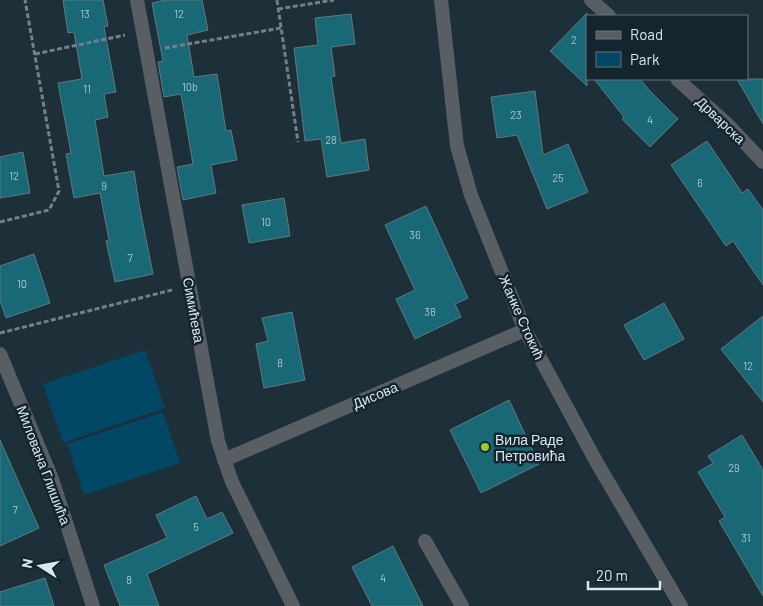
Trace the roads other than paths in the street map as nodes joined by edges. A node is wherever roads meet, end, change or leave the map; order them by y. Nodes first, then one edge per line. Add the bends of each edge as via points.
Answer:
1 (137, 0) edge
2 (441, 0) edge
3 (591, 0) edge
4 (608, 15) edge
5 (678, 80) edge
6 (762, 160) edge
7 (526, 330) junction
8 (0, 354) edge
9 (224, 460) junction
10 (425, 541) dead end
11 (93, 606) edge
12 (293, 606) edge
13 (462, 606) edge
14 (681, 606) edge

1 - 9 street, Симићева via 213,420
2 - 7 street, Жанке Стокић via 460,161
3 - 4 street
5 - 6 street, Дрварска
7 - 9 street, Дисова
7 - 14 street, Жанке Стокић via 597,463
8 - 11 street, Милована Глишића via 52,479
9 - 12 street, Симићева
10 - 13 street

